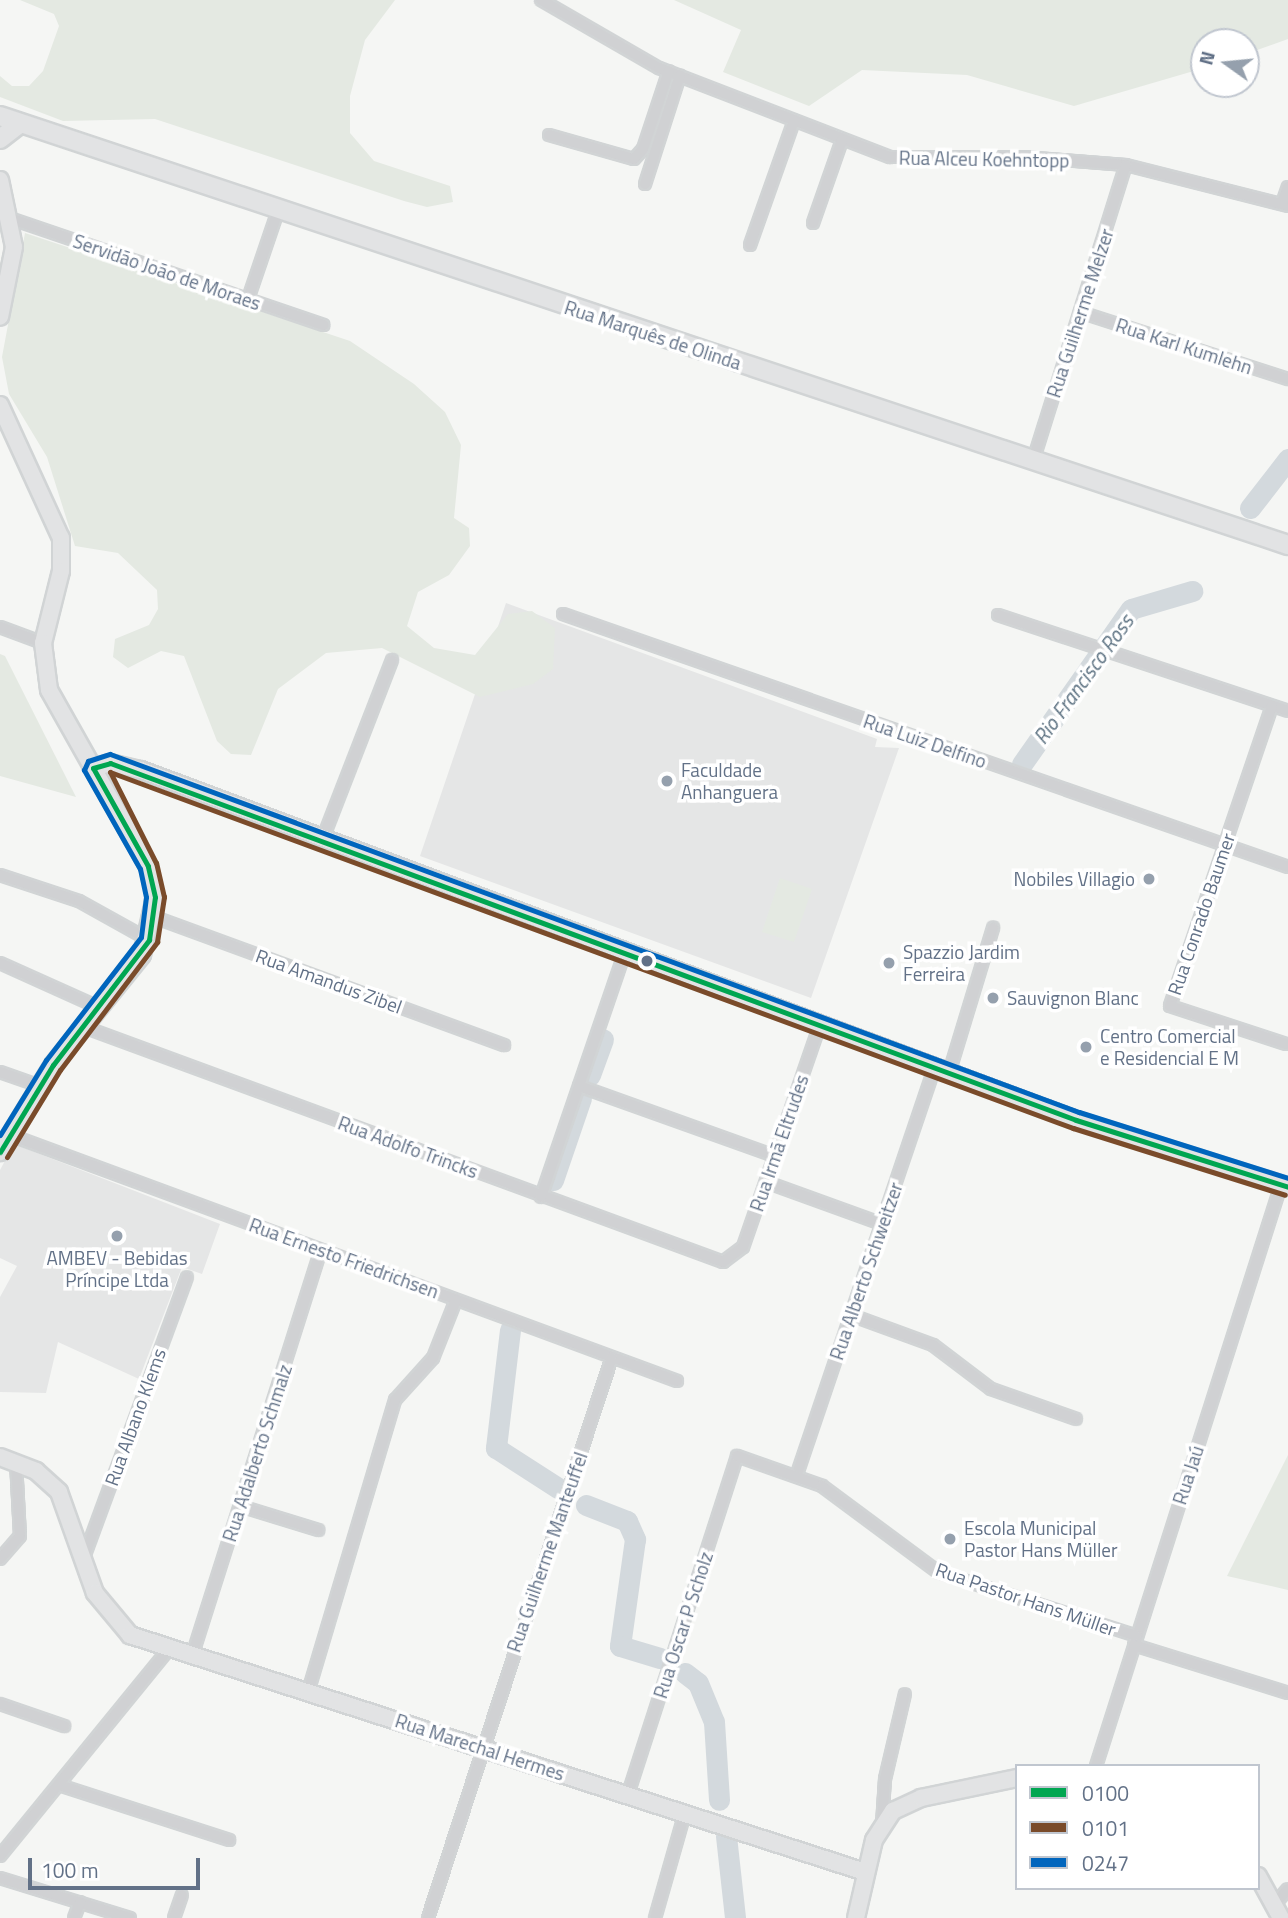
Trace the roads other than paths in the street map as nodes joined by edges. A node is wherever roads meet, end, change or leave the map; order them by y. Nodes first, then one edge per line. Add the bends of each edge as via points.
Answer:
1 (541, 0) edge
2 (674, 73) junction
3 (0, 116) edge
4 (794, 121) junction
5 (0, 125) edge
6 (18, 125) junction
7 (549, 135) dead end
8 (0, 139) edge
9 (842, 139) junction
10 (1126, 165) junction
11 (0, 180) edge
12 (645, 184) dead end
13 (1288, 187) edge
14 (0, 200) edge
15 (1285, 205) edge
16 (278, 211) junction
17 (12, 219) junction
18 (813, 223) dead end
19 (750, 245) dead end
20 (248, 299) junction
21 (1, 309) edge
22 (1080, 312) junction
23 (323, 325) dead end
24 (1288, 379) edge
25 (0, 405) edge
26 (1033, 461) junction
27 (1288, 545) edge
28 (563, 614) dead end
29 (998, 615) dead end
30 (0, 627) edge
31 (43, 643) junction
32 (392, 660) dead end
33 (1272, 706) junction
34 (1288, 711) edge
35 (93, 768) junction
36 (323, 838) junction
37 (1224, 845) junction
38 (1288, 867) edge
39 (0, 875) edge
40 (154, 918) junction
41 (993, 928) dead end
42 (149, 940) junction
43 (625, 951) junction
44 (0, 963) edge
45 (100, 1008) junction
46 (820, 1024) junction
47 (84, 1027) junction
48 (1286, 1044) edge
49 (504, 1045) dead end
50 (942, 1070) junction
51 (0, 1072) edge
52 (40, 1086) junction
53 (579, 1086) junction
54 (10, 1135) junction
55 (0, 1152) edge
56 (775, 1156) junction
57 (766, 1182) junction
58 (1284, 1186) edge
59 (541, 1197) junction
60 (882, 1224) junction
61 (321, 1250) junction
62 (733, 1259) joint
63 (187, 1277) dead end
64 (456, 1300) junction
65 (851, 1315) junction
66 (612, 1357) junction
67 (677, 1381) dead end
68 (1076, 1419) dead end
69 (737, 1456) joint
70 (8, 1459) edge
71 (797, 1474) junction
72 (240, 1506) junction
73 (318, 1530) dead end
74 (84, 1557) junction
75 (0, 1559) edge
76 (1135, 1641) junction
77 (169, 1648) junction
78 (192, 1656) junction
79 (308, 1692) junction
80 (1288, 1693) edge
81 (905, 1694) dead end
82 (0, 1704) edge
83 (64, 1726) dead end
84 (481, 1746) junction
85 (1097, 1764) edge
86 (1015, 1778) edge
87 (59, 1784) junction
88 (628, 1794) junction
89 (685, 1813) junction
90 (882, 1824) junction
91 (229, 1840) dead end
92 (0, 1856) edge
93 (865, 1872) junction
94 (0, 1878) edge
95 (1260, 1880) edge
96 (1288, 1889) edge
97 (182, 1895) dead end
98 (80, 1902) junction
99 (1278, 1911) edge
100 (74, 1918) edge
101 (130, 1918) edge
102 (174, 1918) edge
103 (428, 1918) edge
104 (655, 1918) edge
105 (856, 1918) edge

1 - 2 street, Rua Alceu Koehntopp
2 - 4 street, Rua Alceu Koehntopp
2 - 7 street via 643,149 634,159
2 - 12 street
3 - 6 main road, Rua Marquês de Olinda
4 - 9 street, Rua Alceu Koehntopp
4 - 19 street
5 - 6 main road, Rua Marquês de Olinda
6 - 8 main road
6 - 16 main road, Rua Marquês de Olinda
9 - 10 street, Rua Alceu Koehntopp via 907,162 1024,157
9 - 18 street
10 - 15 street, Rua Alceu Koehntopp
10 - 22 street, Rua Guilherme Melzer
11 - 17 main road
13 - 15 street
14 - 17 main road
16 - 20 street
16 - 26 main road, Rua Marquês de Olinda
17 - 20 street, Servidão João de Moraes
17 - 21 main road via 12,265
20 - 23 street, Servidão João de Moraes
22 - 24 street, Rua Karl Kumlehn
22 - 26 street, Rua Guilherme Melzer
25 - 31 main road via 61,538 61,571
26 - 27 main road, Rua Marquês de Olinda
28 - 37 street, Rua Luiz Delfino
29 - 33 street
30 - 31 street
31 - 35 main road via 49,690
32 - 36 street
33 - 34 street
33 - 37 street, Rua Conrado Baumer
35 - 36 main road via 132,767
35 - 40 main road via 148,866
36 - 43 main road
37 - 38 street, Rua Luiz Delfino
37 - 48 street, Rua Conrado Baumer via 1170,1006
39 - 42 street via 79,901
40 - 42 main road
40 - 49 street, Rua Amandus Zibel
41 - 50 street, Rua Alberto Schweitzer
42 - 45 main road
43 - 46 main road
43 - 53 street
44 - 45 street
45 - 47 main road
46 - 50 main road
46 - 56 street, Rua Irmã Eltrudes
47 - 52 main road
47 - 59 street, Rua Adolfo Trincks
50 - 58 main road
50 - 60 street, Rua Alberto Schweitzer
51 - 52 street
52 - 54 main road
53 - 56 street
53 - 59 street
54 - 55 main road
54 - 61 street, Rua Ernesto Friedrichsen
56 - 57 street, Rua Irmã Eltrudes
57 - 60 street
57 - 62 street, Rua Irmã Eltrudes via 743,1247
58 - 76 street, Rua Jaú
59 - 62 street, Rua Adolfo Trincks via 715,1261
60 - 65 street, Rua Alberto Schweitzer
61 - 64 street, Rua Ernesto Friedrichsen
61 - 72 street, Rua Adalberto Schmalz
63 - 74 street, Rua Albano Klems
64 - 66 street, Rua Ernesto Friedrichsen
64 - 79 street via 433,1357 395,1400
65 - 68 street via 933,1345 991,1389
65 - 71 street, Rua Alberto Schweitzer
66 - 67 street, Rua Ernesto Friedrichsen
66 - 84 street, Rua Guilherme Manteuffel
69 - 71 street, Rua Pastor Hans Müller
69 - 88 street, Rua Oscar P Scholz
70 - 74 main road, Rua Marechal Hermes via 59,1492
70 - 75 street via 20,1536
71 - 76 street, Rua Pastor Hans Müller via 873,1520 938,1572
72 - 73 street
72 - 78 street, Rua Adalberto Schmalz
74 - 77 main road, Rua Marechal Hermes via 111,1619 130,1635
76 - 80 street, Rua Pastor Hans Müller
76 - 85 street, Rua Jaú
77 - 78 main road, Rua Marechal Hermes
77 - 87 street
78 - 79 main road, Rua Marechal Hermes
79 - 84 main road, Rua Marechal Hermes
81 - 90 street via 885,1779
82 - 83 street
84 - 88 main road, Rua Marechal Hermes
84 - 103 street, Rua Guilherme Manteuffel
86 - 90 main road via 911,1801
87 - 91 street
87 - 92 street
88 - 89 main road, Rua Marechal Hermes
89 - 93 main road, Rua Marechal Hermes
89 - 104 street
90 - 93 main road
93 - 105 main road
94 - 98 street
95 - 99 main road
96 - 99 street
97 - 102 street
98 - 100 street
98 - 101 street

